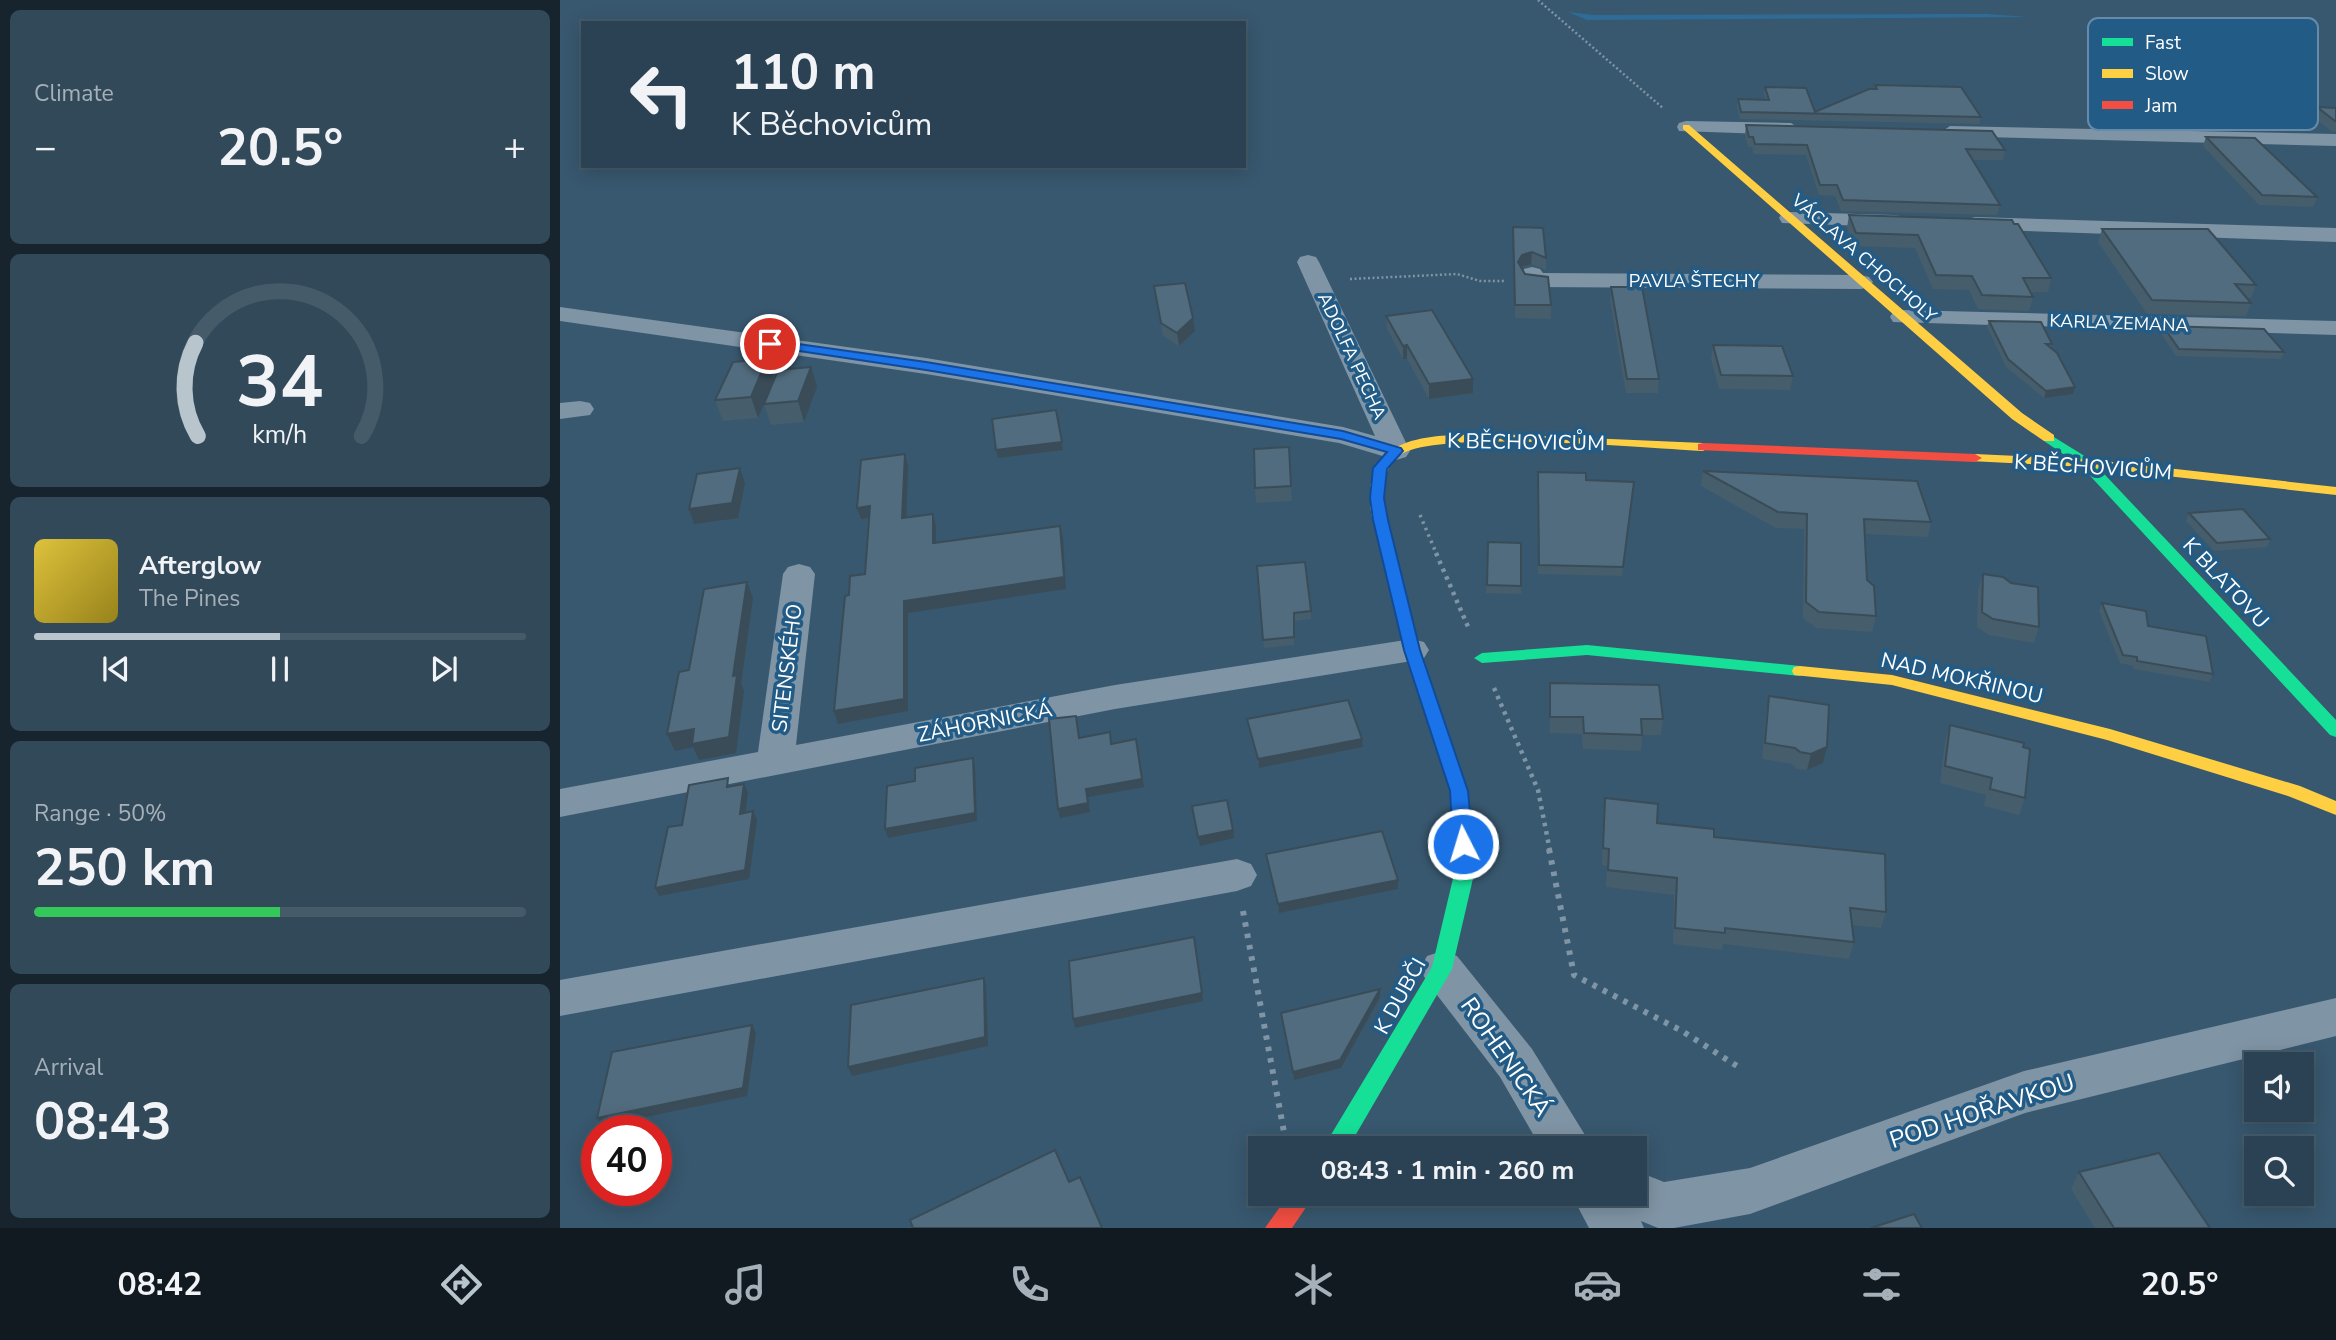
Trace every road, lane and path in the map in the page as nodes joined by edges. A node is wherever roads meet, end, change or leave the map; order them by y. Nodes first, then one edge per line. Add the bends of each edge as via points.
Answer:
1 (1538, 0) edge
2 (1686, 127) junction
3 (1810, 130) edge
4 (1934, 132) edge
5 (2336, 140) edge
6 (1790, 218) junction
7 (1916, 222) edge
8 (1958, 223) edge
9 (2336, 235) edge
10 (1313, 273) joint
11 (1533, 277) joint
12 (1861, 282) junction
13 (560, 314) edge
14 (1902, 317) junction
15 (2336, 328) edge
16 (1396, 451) junction
17 (2086, 463) junction
18 (2336, 491) edge
19 (1380, 520) junction
20 (799, 574) dead end
21 (1412, 650) junction
22 (1482, 658) junction
23 (2336, 731) edge
24 (775, 762) junction
25 (560, 803) edge
26 (2336, 808) edge
27 (1237, 875) joint
28 (1442, 969) junction
29 (560, 998) edge
30 (2336, 1017) edge
31 (1737, 1066) dead end
32 (1285, 1136) edge
33 (1342, 1136) edge
34 (1561, 1136) edge
35 (1647, 1199) edge
36 (1293, 1206) edge
37 (1604, 1206) edge
38 (1276, 1228) edge
39 (1618, 1228) edge

1 - 2 path
2 - 3 street
2 - 6 street, VÁCLAVA CHOCHOLY
4 - 5 street
6 - 7 street
6 - 12 street, VÁCLAVA CHOCHOLY
8 - 9 street
10 - 11 path via 1457,274 1480,281
10 - 16 street, ADOLFA PECHA
11 - 12 street, PAVLA ŠTECHY
12 - 14 street, VÁCLAVA CHOCHOLY
13 - 16 street via 926,366 1343,435
14 - 15 street, KARLA ZEMANA
14 - 17 street, VÁCLAVA CHOCHOLY via 2017,416
16 - 17 street, K BĚCHOVICŮM via 1438,440 1516,439
16 - 19 street, K DUBČI via 1380,468
17 - 18 street, K BĚCHOVICŮM
17 - 23 street, K BLATOVU
19 - 21 street, K DUBČI
19 - 22 path via 1420,515
20 - 24 street, SITENSKÉHO
21 - 24 street, ZÁHORNICKÁ via 1115,697
21 - 28 street, K DUBČI via 1459,791 1465,870
22 - 26 street, NAD MOKŘINOU via 1587,650 1892,680 2110,736
22 - 31 path via 1538,790 1574,975 1682,1031
24 - 25 street, ZÁHORNICKÁ
27 - 29 street
27 - 32 path
28 - 33 street, K DUBČI
28 - 34 street, ROHENICKÁ via 1516,1063
30 - 35 street, POD HOŘAVKOU via 2024,1092 1750,1191 1663,1206
36 - 38 street
37 - 39 street

